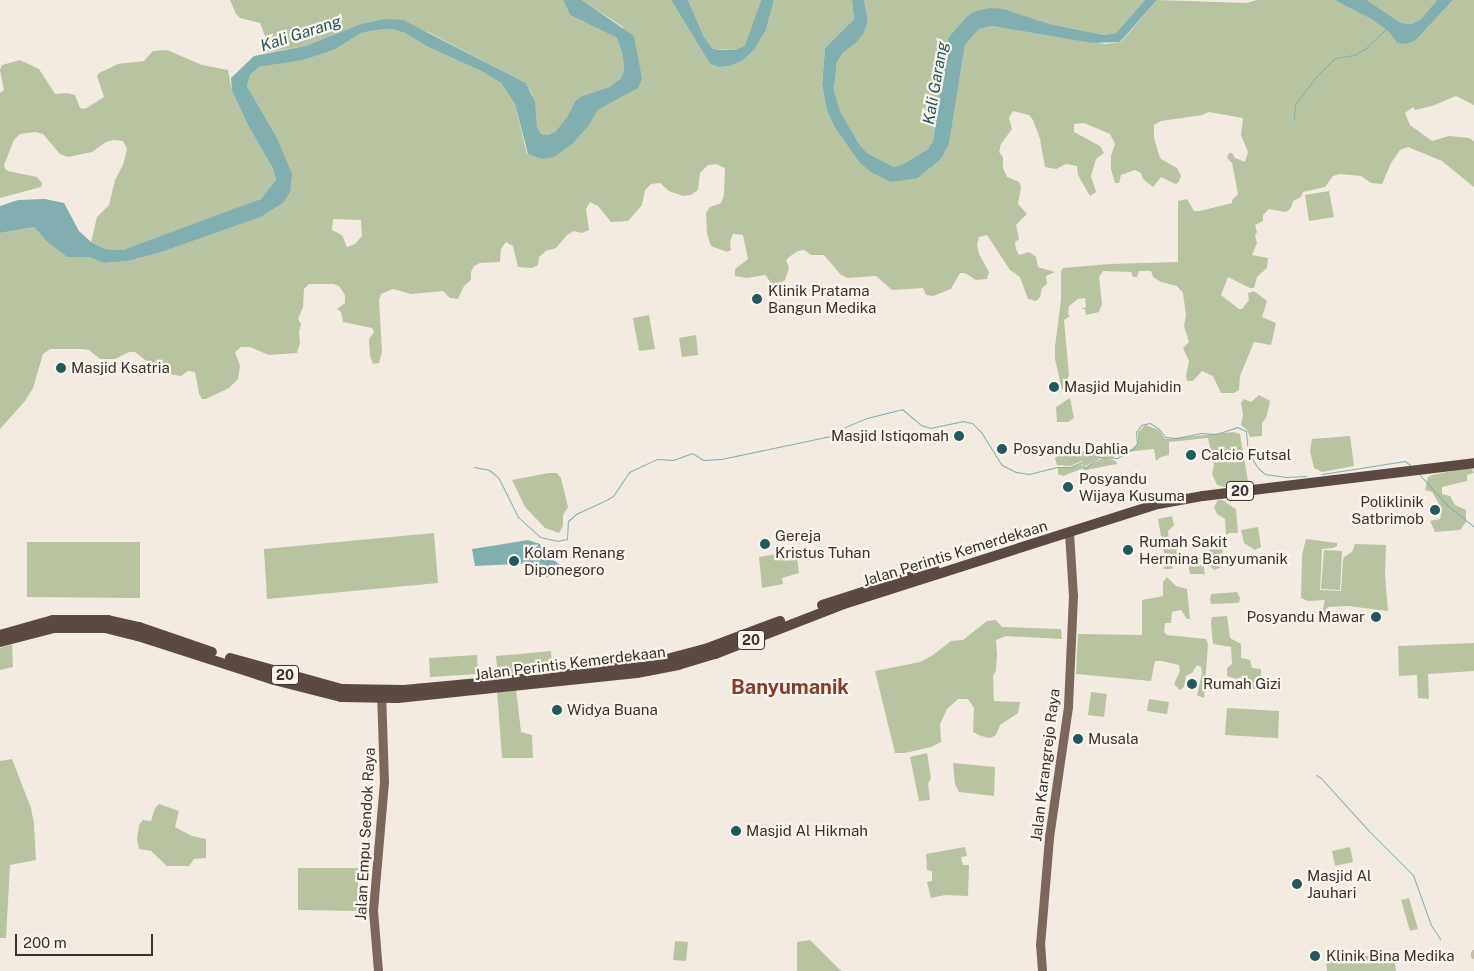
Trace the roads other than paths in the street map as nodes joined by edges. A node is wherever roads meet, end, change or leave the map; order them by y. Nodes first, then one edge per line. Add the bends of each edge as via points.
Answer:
1 (1474, 458) edge
2 (1474, 463) edge
3 (1415, 467) junction
4 (1070, 530) junction
5 (0, 635) edge
6 (0, 642) edge
7 (381, 694) junction
8 (378, 971) edge
9 (1042, 971) edge

1 - 3 highway, 20
2 - 3 highway, 20
3 - 4 highway, 20 via 1160,497
4 - 7 highway, Jalan Perintis Kemerdekaan / 20 via 909,581 678,665 585,679
4 - 9 main road, Jalan Karangrejo Raya via 1072,596 1068,706 1049,838 1040,945
5 - 7 highway, Jalan Perintis Kemerdekaan / 20 via 53,620 108,620 307,680
6 - 7 highway, Jalan Perintis Kemerdekaan / 20 via 54,628 105,628 326,694
7 - 8 main road, Jalan Empu Sendok Raya via 384,782 373,910

